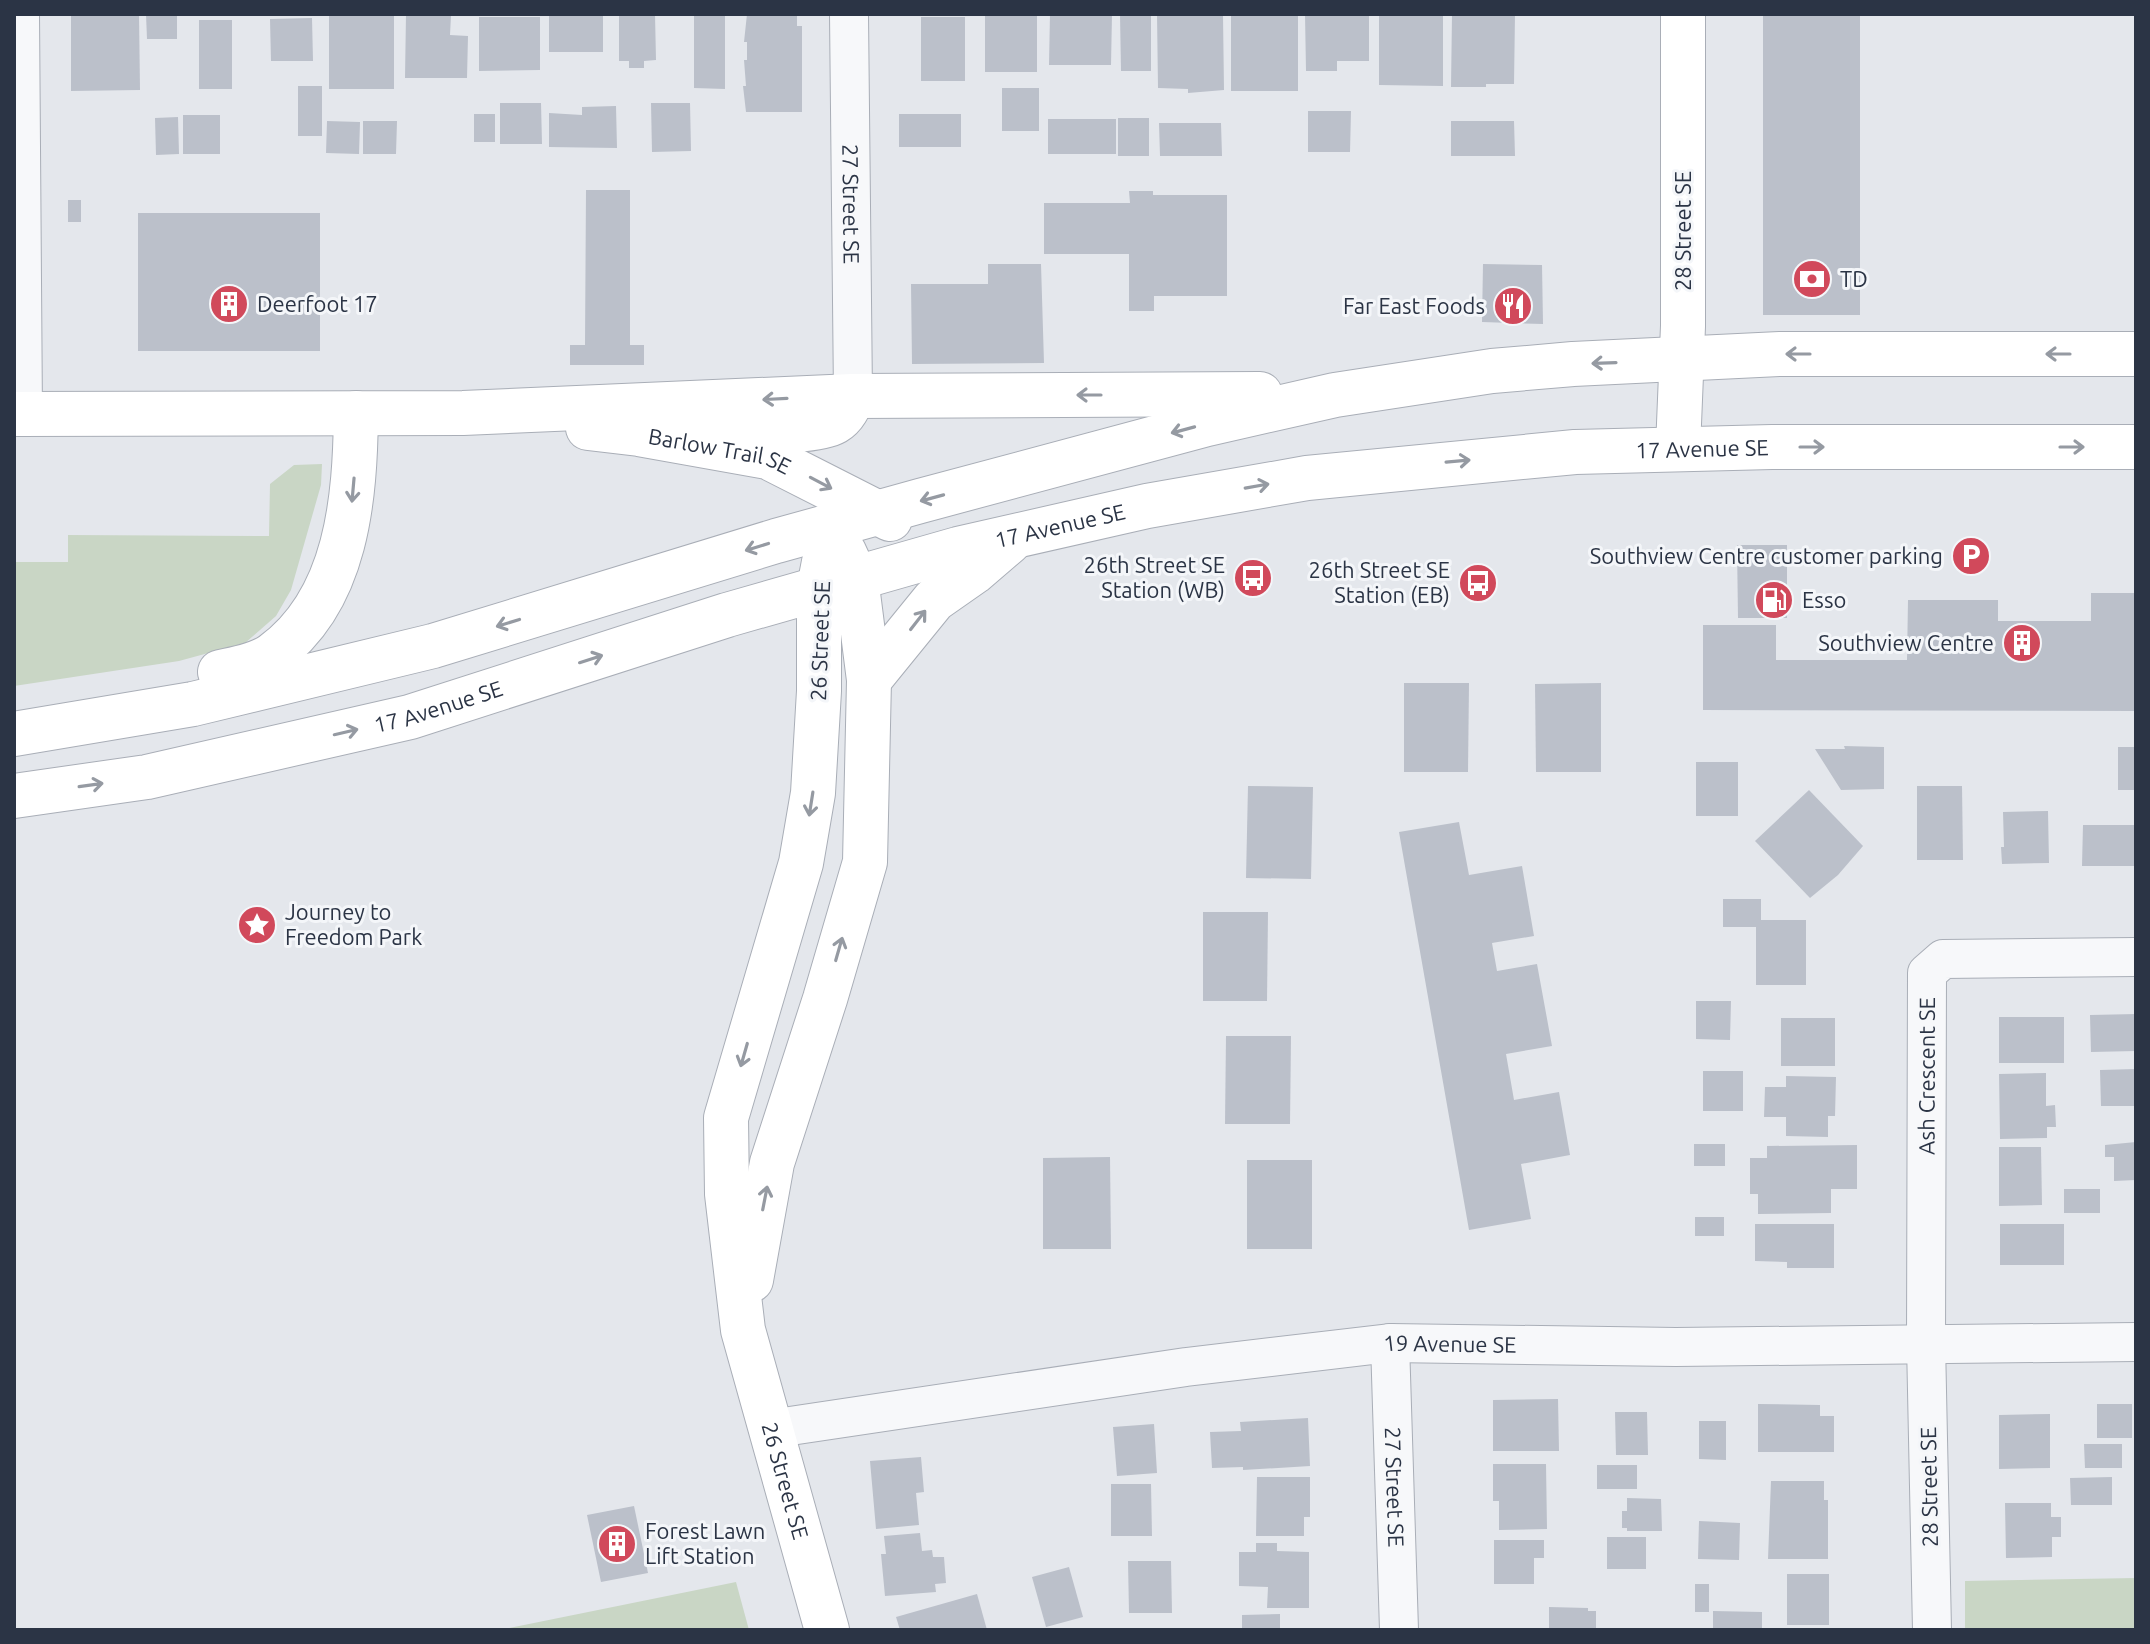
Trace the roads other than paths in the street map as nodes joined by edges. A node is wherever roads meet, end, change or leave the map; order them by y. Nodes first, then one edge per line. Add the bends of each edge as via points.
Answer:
1 (20, 14) edge
2 (849, 14) edge
3 (1683, 14) edge
4 (2136, 354) edge
5 (1682, 359) junction
6 (1335, 395) junction
7 (853, 396) junction
8 (356, 413) junction
9 (463, 413) junction
10 (18, 414) edge
11 (639, 434) junction
12 (2136, 447) edge
13 (1678, 448) junction
14 (878, 513) junction
15 (832, 526) junction
16 (1016, 535) junction
17 (958, 549) junction
18 (837, 583) junction
19 (869, 680) junction
20 (14, 714) edge
21 (14, 734) edge
22 (14, 796) edge
23 (2136, 957) edge
24 (743, 1330) junction
25 (2136, 1342) edge
26 (1390, 1343) junction
27 (1926, 1343) junction
28 (770, 1429) junction
29 (827, 1630) edge
30 (1399, 1630) edge
31 (1932, 1630) edge

1 - 10 street
2 - 7 street, 27 Street SE
3 - 5 main road, 28 Street SE
4 -> 5 main road
5 -> 6 main road via 1492,371
5 - 13 main road, 28 Street SE
6 -> 7 main road
6 -> 14 main road via 1179,431
7 -> 9 main road, Barlow Trail SE
7 - 11 main road via 835,422 806,429
8 - 9 main road, Barlow Trail SE
8 - 10 main road, Barlow Trail SE
8 -> 20 main road via 351,507 341,554 301,626 271,656 235,669
9 - 11 main road, Barlow Trail SE
11 -> 14 main road, Barlow Trail SE via 768,457
13 -> 12 main road, 17 Avenue SE
16 -> 13 main road, 17 Avenue SE via 1307,478 1547,454
14 - 15 main road
14 - 17 main road, Barlow Trail SE
15 - 18 main road, 26 Street SE
15 -> 21 main road via 433,646 193,704
16 - 17 main road, 17 Avenue SE
19 -> 16 main road via 934,600
17 - 18 main road, 17 Avenue SE
18 - 19 main road, 26 Street SE
22 -> 18 main road, 17 Avenue SE via 147,777 410,717
18 -> 24 main road, 26 Street SE via 819,691 813,793 801,863 726,1118 727,1194
24 -> 19 main road, 26 Street SE via 772,1163 865,862
23 - 27 street, Ash Crescent SE via 1943,959 1927,973
24 - 28 main road, 26 Street SE
25 - 27 street, 19 Avenue SE
26 - 27 street, 19 Avenue SE
26 - 28 street, 19 Avenue SE via 1186,1367
26 - 30 street, 27 Street SE
27 - 31 street, 28 Street SE
28 - 29 main road, 26 Street SE

